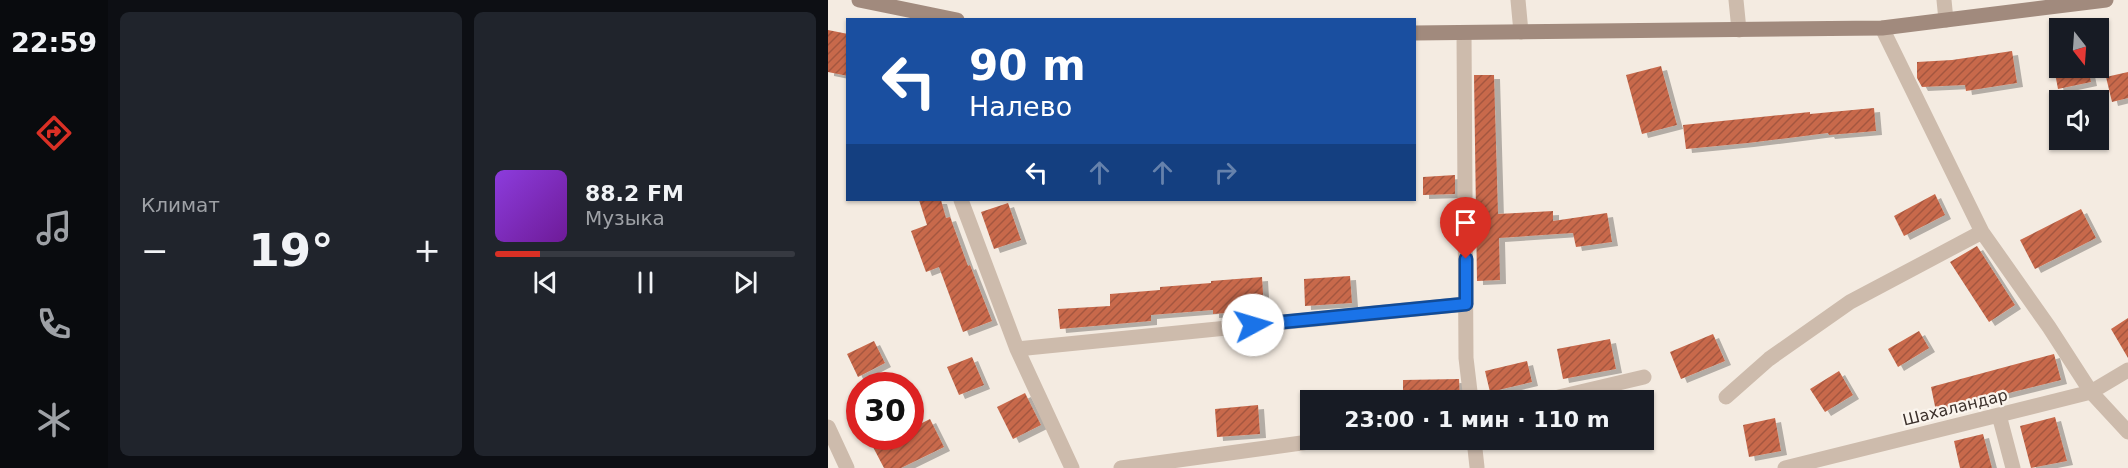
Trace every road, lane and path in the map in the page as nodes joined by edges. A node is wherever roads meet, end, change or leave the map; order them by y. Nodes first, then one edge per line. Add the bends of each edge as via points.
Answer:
1 (859, 0) edge
2 (1518, 0) edge
3 (1736, 0) edge
4 (1944, 0) edge
5 (2106, 0) edge
6 (947, 18) edge
7 (1946, 20) junction
8 (1882, 28) junction
9 (1739, 30) junction
10 (1521, 32) junction
11 (1416, 33) edge
12 (1464, 33) junction
13 (961, 201) edge
14 (1982, 232) junction
15 (1466, 304) junction
16 (1017, 349) junction
17 (2128, 370) edge
18 (1644, 376) dead end
19 (1470, 390) edge
20 (1587, 390) edge
21 (2091, 392) junction
22 (1726, 397) dead end
23 (1999, 415) junction
24 (828, 427) edge
25 (2128, 432) edge
26 (1300, 443) edge
27 (1475, 450) edge
28 (1477, 467) edge
29 (847, 468) edge
30 (1072, 468) edge
31 (1121, 468) edge
32 (1785, 468) edge
33 (2013, 468) edge

1 - 6 main road
2 - 10 street
3 - 9 street
4 - 7 street
5 - 7 main road
7 - 8 main road
8 - 9 main road
8 - 14 street
9 - 10 main road
10 - 12 main road
11 - 12 main road
12 - 15 street
13 - 16 street
14 - 21 street
14 - 22 street via 1850,302 1769,359
15 - 16 street
15 - 19 street
16 - 30 street
17 - 21 street, Шахаландар
18 - 20 street
21 - 23 street, Шахаландар
21 - 25 street
23 - 32 street, Шахаландар
23 - 33 street
24 - 29 street
26 - 31 street
27 - 28 street

